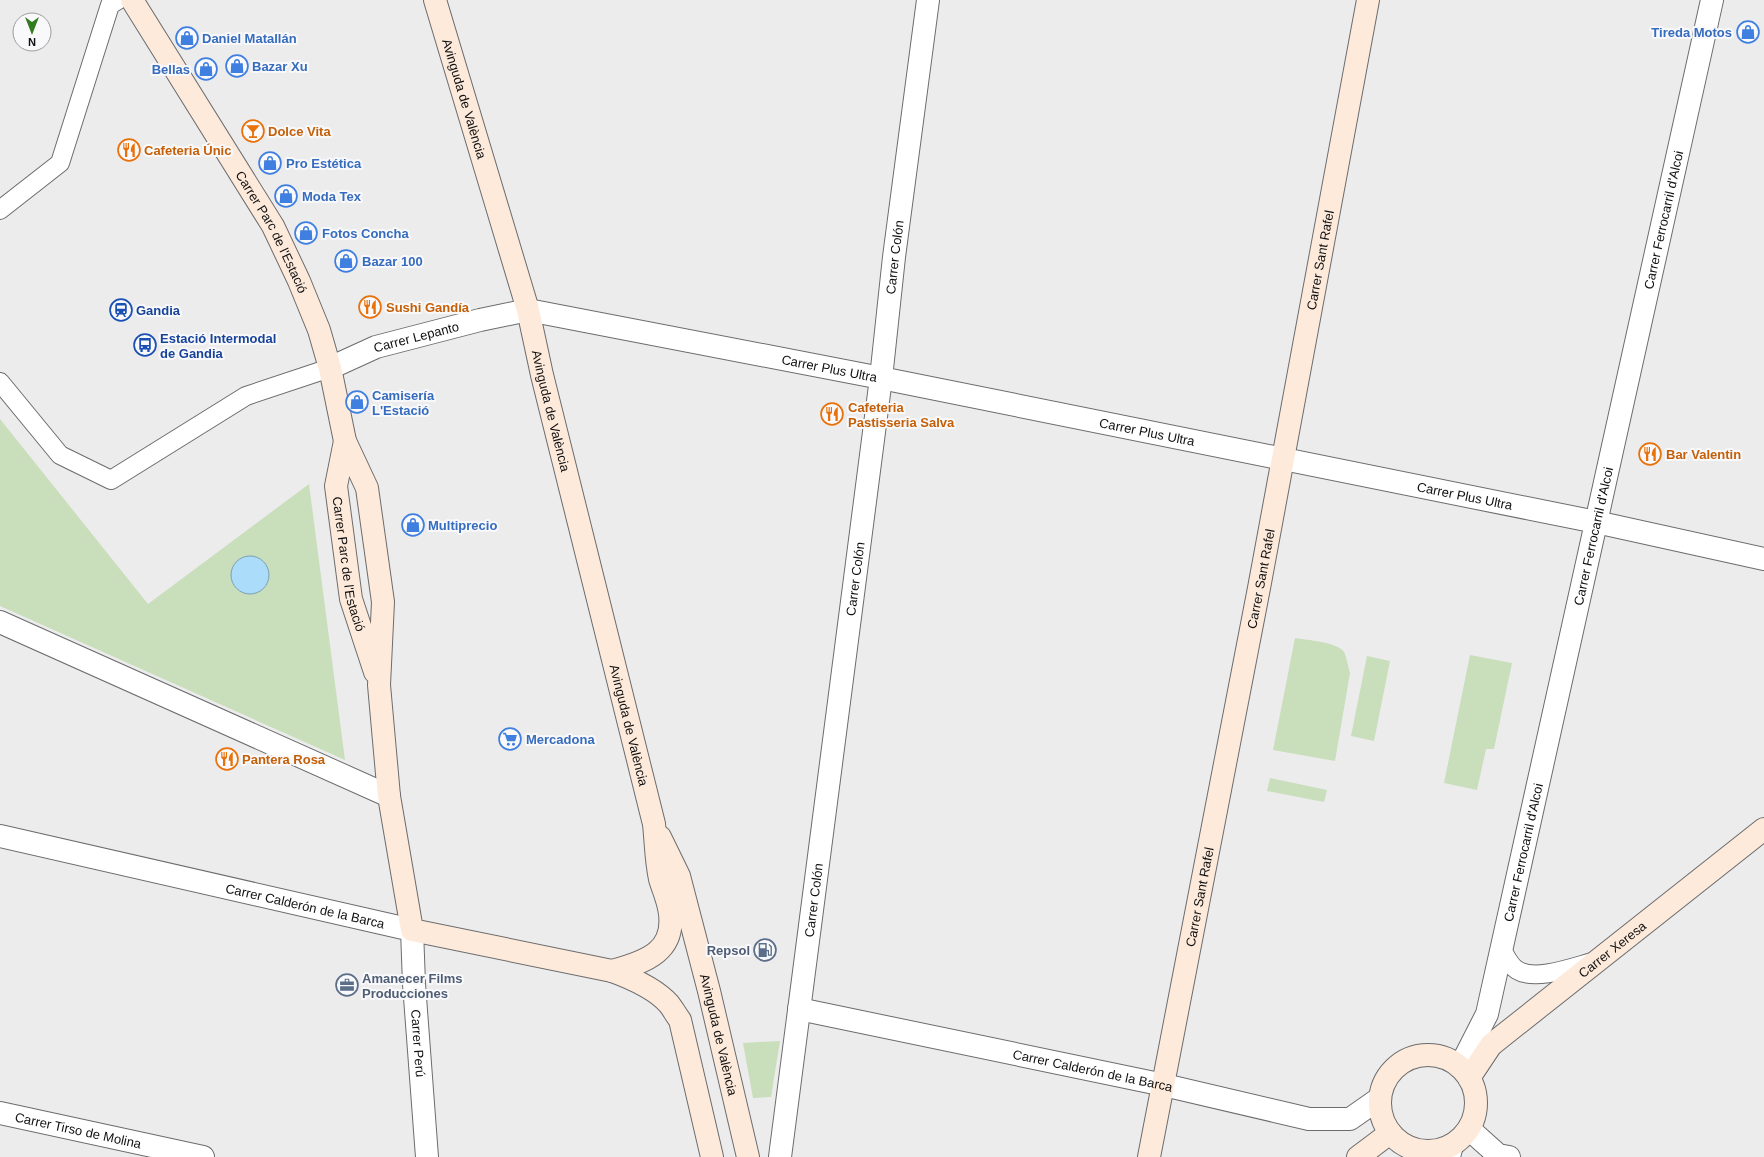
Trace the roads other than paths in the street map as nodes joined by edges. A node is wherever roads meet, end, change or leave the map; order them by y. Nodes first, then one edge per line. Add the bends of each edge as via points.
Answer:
1 (118, 0) edge
2 (132, 0) edge
3 (435, 0) edge
4 (928, 0) edge
5 (1368, 0) edge
6 (1712, 0) edge
7 (0, 210) edge
8 (528, 310) junction
9 (330, 368) junction
10 (881, 378) junction
11 (0, 382) edge
12 (345, 441) junction
13 (1281, 460) junction
14 (1596, 522) junction
15 (1764, 559) edge
16 (0, 622) edge
17 (379, 684) junction
18 (390, 796) junction
19 (654, 824) junction
20 (1764, 828) edge
21 (0, 836) edge
22 (412, 930) junction
23 (1501, 948) junction
24 (1599, 960) junction
25 (612, 971) junction
26 (799, 1009) junction
27 (1465, 1073) junction
28 (1164, 1085) junction
29 (1380, 1098) junction
30 (0, 1113) edge
31 (1469, 1129) junction
32 (1390, 1133) junction
33 (1450, 1151) edge
34 (203, 1157) edge
35 (427, 1157) edge
36 (712, 1157) edge
37 (748, 1157) edge
38 (780, 1157) edge
39 (1149, 1157) edge
40 (1358, 1157) edge
41 (1509, 1157) edge

1 - 7 lane via 110,5 60,164
2 - 9 street, Carrer Parc de l'Estació via 273,226 319,330
3 - 8 street, Avinguda de València
4 - 10 street, Carrer Colón via 894,257
5 - 13 street, Carrer Sant Rafel
6 - 14 street, Carrer Ferrocarril d'Alcoi
8 - 9 street, Carrer Lepanto via 376,347
8 - 10 street, Carrer Plus Ultra
8 - 19 street, Avinguda de València
9 - 11 lane via 246,396 111,480 60,455
9 - 12 street, Carrer Parc de l'Estació
10 - 13 street, Carrer Plus Ultra
10 - 26 street, Carrer Colón
12 - 17 street, Carrer Parc de l'Estació via 367,488 383,602
12 - 17 street, Carrer Parc de l'Estació via 336,486 351,599
13 - 14 street, Carrer Plus Ultra
13 - 28 street, Carrer Sant Rafel
14 - 15 street, Carrer Plus Ultra
14 - 23 street, Carrer Ferrocarril d'Alcoi
16 - 18 street
17 - 18 street, Carrer Parc de l'Estació
18 - 22 street, Carrer Parc de l'Estació
19 - 25 street, Avinguda de València via 658,864 669,909 671,928 667,942 659,952 634,965
19 - 37 street, Avinguda de València via 679,876
20 - 24 street, Carrer Xeresa
21 - 22 street, Carrer Calderón de la Barca
22 - 25 street, Carrer Calderón de la Barca
22 - 35 street, Carrer Perú
23 - 24 lane via 1510,964 1518,971 1533,975
23 - 27 street, Carrer Ferrocarril d'Alcoi via 1487,1014
24 - 27 street, Carrer Xeresa via 1492,1045
25 - 36 street via 639,982 656,994 669,1004 680,1020
26 - 28 street, Carrer Calderón de la Barca
26 - 38 street, Carrer Colón
27 - 29 street via 1447,1059 1433,1055 1418,1056 1404,1061 1392,1071 1384,1083
27 - 31 street via 1474,1090 1476,1104
28 - 29 street, Carrer Calderón de la Barca via 1309,1119 1350,1119
28 - 39 street, Carrer Sant Rafel
29 - 32 street via 1380,1110
30 - 34 street, Carrer Tirso de Molina
31 - 33 street
31 - 41 street via 1498,1155
32 - 33 street via 1412,1148
32 - 40 street

